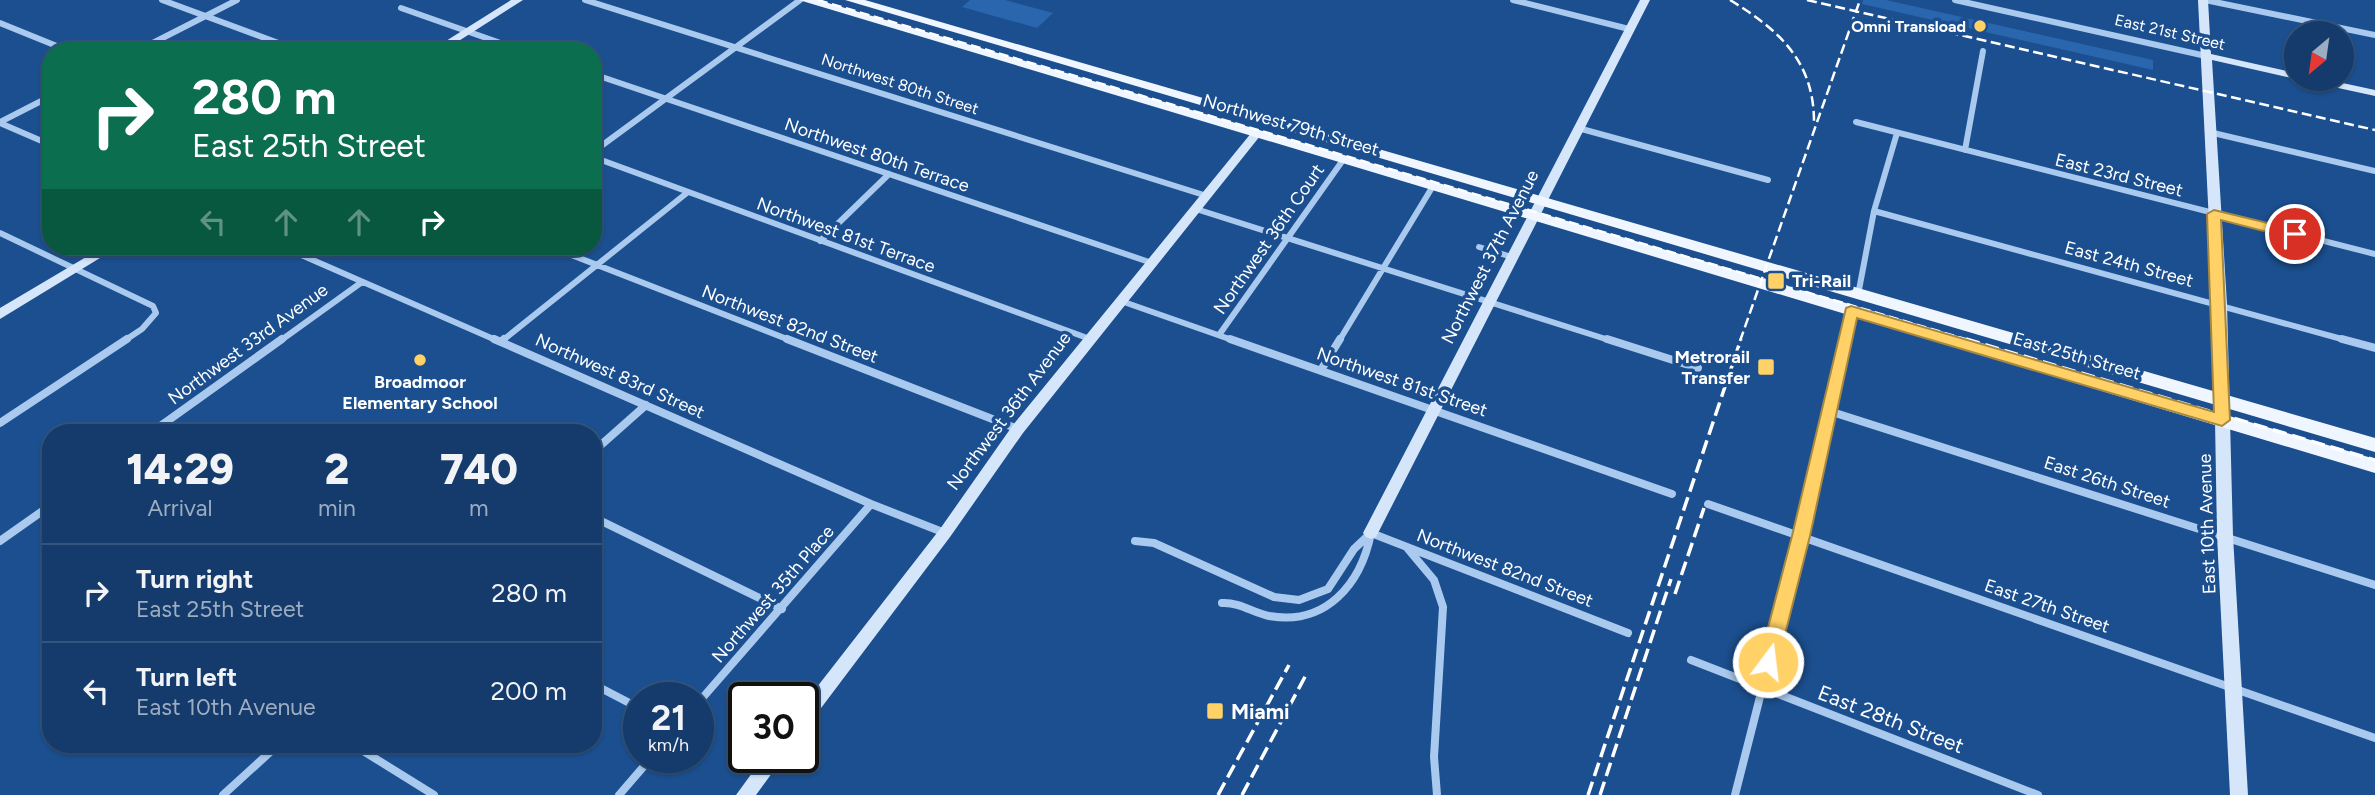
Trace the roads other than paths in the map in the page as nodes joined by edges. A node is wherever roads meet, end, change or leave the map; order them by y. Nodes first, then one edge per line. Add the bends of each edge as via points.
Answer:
1 (162, 0) edge
2 (237, 0) edge
3 (518, 0) edge
4 (585, 0) edge
5 (802, 0) edge
6 (851, 0) edge
7 (1513, 0) edge
8 (1645, 0) edge
9 (1955, 0) edge
10 (2204, 0) edge
11 (401, 9) dead end
12 (205, 16) junction
13 (0, 23) edge
14 (1629, 29) junction
15 (467, 32) junction
16 (2375, 36) edge
17 (47, 42) edge
18 (154, 42) edge
19 (276, 42) edge
20 (450, 42) edge
21 (496, 42) edge
22 (736, 47) junction
23 (1983, 51) dead end
24 (2206, 56) junction
25 (2284, 73) edge
26 (602, 77) edge
27 (2354, 88) edge
28 (2375, 93) edge
29 (666, 99) junction
30 (42, 101) edge
31 (1856, 122) dead end
32 (0, 123) edge
33 (1578, 128) junction
34 (2209, 132) junction
35 (1897, 133) junction
36 (1256, 134) junction
37 (42, 141) edge
38 (602, 148) edge
39 (1965, 150) junction
40 (602, 159) edge
41 (1343, 160) junction
42 (2375, 171) edge
43 (889, 174) junction
44 (1768, 180) dead end
45 (1433, 186) junction
46 (688, 192) junction
47 (1207, 196) junction
48 (1541, 201) junction
49 (1196, 209) junction
50 (1874, 211) junction
51 (2214, 214) junction
52 (1533, 216) junction
53 (0, 233) edge
54 (1287, 237) junction
55 (820, 241) junction
56 (1479, 247) dead end
57 (42, 254) edge
58 (2375, 254) edge
59 (46, 256) edge
60 (97, 256) edge
61 (303, 256) edge
62 (573, 256) edge
63 (1512, 257) junction
64 (1152, 263) junction
65 (598, 266) junction
66 (1385, 268) junction
67 (74, 270) junction
68 (1769, 278) junction
69 (362, 282) junction
70 (1121, 302) junction
71 (1489, 302) junction
72 (1855, 303) junction
73 (2220, 304) junction
74 (0, 314) edge
75 (1219, 335) junction
76 (1090, 339) junction
77 (502, 341) junction
78 (1991, 343) junction
79 (2375, 348) edge
80 (1698, 368) dead end
81 (1321, 370) junction
82 (2222, 400) junction
83 (646, 404) junction
84 (1434, 410) junction
85 (1829, 411) junction
86 (2222, 420) junction
87 (0, 423) edge
88 (163, 424) edge
89 (1018, 429) junction
90 (602, 444) edge
91 (2375, 445) edge
92 (2375, 466) edge
93 (1672, 494) dead end
94 (1709, 504) dead end
95 (871, 505) junction
96 (42, 511) edge
97 (602, 521) edge
98 (945, 533) junction
99 (1371, 533) junction
100 (1801, 536) junction
101 (2225, 536) junction
102 (0, 541) edge
103 (1135, 541) dead end
104 (1405, 546) junction
105 (2375, 585) edge
106 (1222, 603) dead end
107 (782, 609) junction
108 (1628, 633) dead end
109 (1691, 660) dead end
110 (714, 685) edge
111 (1762, 687) junction
112 (2235, 688) junction
113 (602, 689) edge
114 (819, 698) edge
115 (623, 700) edge
116 (2375, 738) edge
117 (269, 753) edge
118 (366, 753) edge
119 (638, 773) edge
120 (762, 773) edge
121 (428, 794) edge
122 (223, 795) edge
123 (619, 795) edge
124 (745, 795) edge
125 (1437, 795) edge
126 (1735, 795) edge
127 (2038, 795) edge
128 (2239, 795) edge

1 - 12 street
2 - 12 street
3 - 15 street
4 - 22 street, Northwest 80th Street
5 - 22 street
5 - 36 main road, Northwest 79th Street
6 - 48 main road, Northwest 79th Street
7 - 14 street
8 - 14 street, Northwest 37th Avenue
9 - 24 street, East 21st Street
10 - 16 street
10 - 24 street, East 10th Avenue
11 - 15 street
12 - 18 street
12 - 19 street
13 - 17 street
14 - 33 street, Northwest 37th Avenue
15 - 20 street
15 - 21 street
22 - 29 street
22 - 47 street, Northwest 80th Street
23 - 39 street
24 - 25 street, East 21st Street
24 - 34 street, East 10th Avenue
26 - 29 street, Northwest 80th Terrace
27 - 28 street
29 - 38 street
29 - 43 street, Northwest 80th Terrace
30 - 32 street
31 - 35 street, East 23rd Street
32 - 37 street
33 - 44 street
33 - 48 street, Northwest 37th Avenue
34 - 42 street
34 - 51 street, East 10th Avenue
35 - 39 street, East 23rd Street
35 - 50 street
36 - 41 main road, Northwest 79th Street
36 - 47 street, Northwest 36th Avenue
39 - 51 street, East 23rd Street
40 - 46 street, Northwest 81st Terrace
41 - 45 main road, Northwest 79th Street
41 - 54 street, Northwest 36th Court
43 - 55 street
43 - 64 street, Northwest 80th Terrace
45 - 52 main road, Northwest 79th Street
45 - 66 street
46 - 55 street, Northwest 81st Terrace
46 - 65 street
47 - 49 street, Northwest 36th Avenue
48 - 52 street, Northwest 37th Avenue
48 - 68 main road, Northwest 79th Street
49 - 54 street
49 - 64 street, Northwest 36th Avenue
50 - 72 street
50 - 73 street, East 24th Street
51 - 58 street, East 23rd Street
51 - 73 street, East 10th Avenue
52 - 63 street, Northwest 37th Avenue
52 - 68 main road, Northwest 79th Street
53 - 57 street
54 - 66 street
54 - 75 street, Northwest 36th Court
55 - 76 street, Northwest 81st Terrace
56 - 63 street
59 - 67 street
60 - 67 street
61 - 69 street, Northwest 83rd Street
62 - 65 street, Northwest 82nd Street
63 - 71 street, Northwest 37th Avenue
64 - 70 street, Northwest 36th Avenue
65 - 77 street
65 - 89 street, Northwest 82nd Street
66 - 71 street
66 - 81 street
67 - 74 street
67 - 87 street via 146,302 156,313 142,329
68 - 72 main road, East 25th Street
69 - 77 street, Northwest 83rd Street
69 - 88 street, Northwest 33rd Avenue
70 - 75 street, Northwest 81st Street
70 - 76 street, Northwest 36th Avenue
71 - 80 street
71 - 84 street, Northwest 37th Avenue
72 - 78 main road, East 25th Street
72 - 85 street
73 - 79 street, East 24th Street
73 - 82 street, East 10th Avenue
75 - 81 street, Northwest 81st Street
76 - 89 street, Northwest 36th Avenue
77 - 83 street, Northwest 83rd Street
78 - 82 main road
78 - 86 main road, East 25th Street
81 - 84 street, Northwest 81st Street
82 - 86 street, East 10th Avenue
82 - 91 main road
83 - 90 street
83 - 95 street, Northwest 83rd Street
84 - 93 street, Northwest 81st Street
84 - 99 street, Northwest 37th Avenue
85 - 100 street
85 - 101 street, East 26th Street
86 - 92 main road, East 25th Street
86 - 101 street, East 10th Avenue
89 - 98 street, Northwest 36th Avenue
94 - 100 street, East 27th Street
95 - 98 street, Northwest 83rd Street
95 - 107 street, Northwest 35th Place
96 - 102 street
97 - 107 street
98 - 114 street, Northwest 36th Avenue
99 - 103 street, Northwest 37th Avenue via 1354,549 1328,589 1299,600 1274,597 1154,543
99 - 104 street, Northwest 82nd Street
99 - 106 street, Northwest 37th Avenue via 1369,555 1351,587 1324,610 1279,617
100 - 111 street
100 - 112 street, East 27th Street
101 - 105 street, East 26th Street
101 - 112 street, East 10th Avenue
104 - 108 street, Northwest 82nd Street
104 - 125 street via 1434,580 1443,607 1434,757
107 - 110 street, Northwest 35th Place
109 - 111 street, East 28th Street
111 - 126 street
111 - 127 street, East 28th Street
112 - 116 street, East 27th Street
112 - 128 street, East 10th Avenue
113 - 115 street
117 - 122 street
118 - 121 street
119 - 123 street
120 - 124 street

